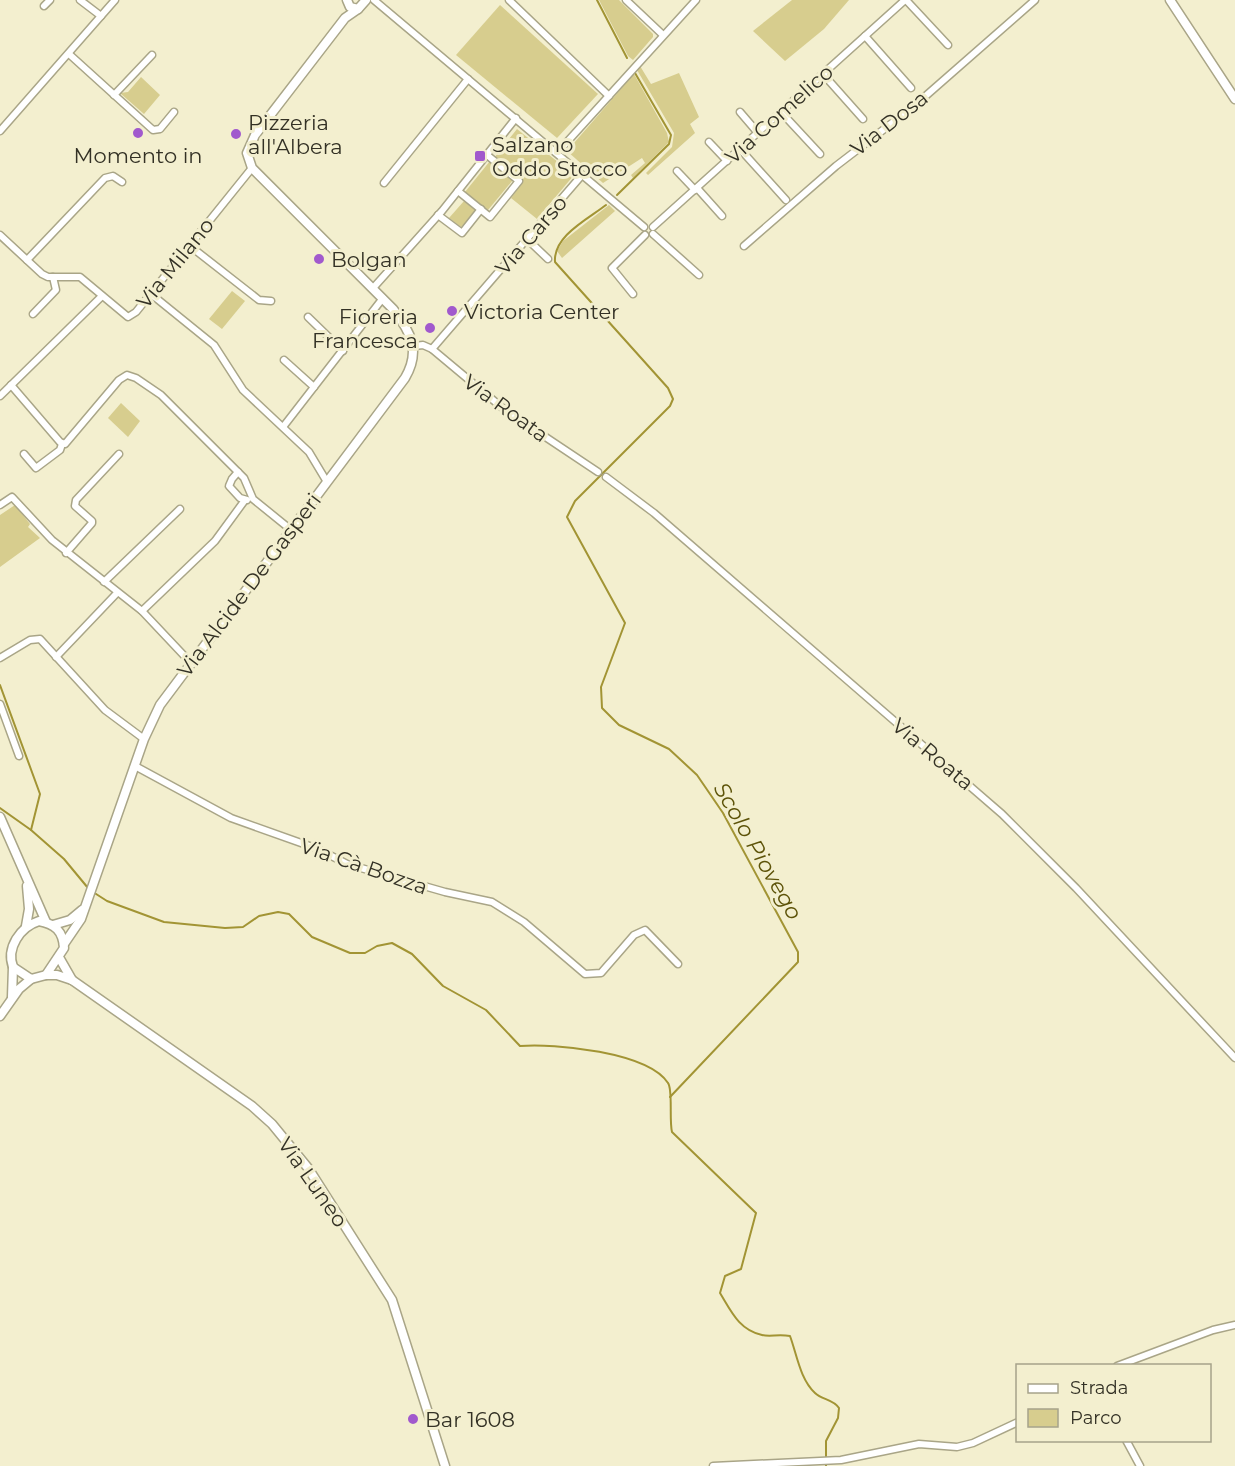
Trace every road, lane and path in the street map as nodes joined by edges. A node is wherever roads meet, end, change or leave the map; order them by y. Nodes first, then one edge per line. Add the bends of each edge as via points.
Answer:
1 (50, 0) edge
2 (80, 0) edge
3 (115, 0) edge
4 (509, 0) edge
5 (626, 0) edge
6 (696, 0) edge
7 (905, 0) edge
8 (1035, 0) edge
9 (1170, 0) edge
10 (347, 2) edge
11 (369, 3) edge
12 (44, 6) dead end
13 (101, 16) junction
14 (345, 18) junction
15 (663, 35) junction
16 (865, 36) junction
17 (948, 45) dead end
18 (69, 54) junction
19 (152, 55) dead end
20 (823, 74) junction
21 (468, 79) junction
22 (911, 88) dead end
23 (114, 95) junction
24 (609, 96) junction
25 (1235, 99) edge
26 (174, 112) dead end
27 (740, 112) dead end
28 (781, 112) junction
29 (516, 118) junction
30 (863, 119) dead end
31 (0, 131) edge
32 (758, 133) junction
33 (709, 142) dead end
34 (740, 149) junction
35 (557, 153) junction
36 (820, 154) dead end
37 (487, 155) junction
38 (727, 161) junction
39 (252, 168) junction
40 (677, 171) dead end
41 (582, 175) junction
42 (122, 182) dead end
43 (384, 183) dead end
44 (696, 189) junction
45 (458, 191) junction
46 (786, 200) dead end
47 (481, 209) junction
48 (438, 215) junction
49 (722, 216) dead end
50 (644, 227) junction
51 (653, 231) junction
52 (0, 235) edge
53 (645, 235) junction
54 (527, 239) junction
55 (190, 246) junction
56 (744, 246) dead end
57 (27, 260) junction
58 (548, 260) dead end
59 (699, 275) dead end
60 (53, 277) junction
61 (374, 287) junction
62 (151, 294) junction
63 (633, 294) dead end
64 (102, 296) junction
65 (383, 298) junction
66 (271, 301) dead end
67 (33, 314) dead end
68 (308, 317) dead end
69 (414, 346) junction
70 (432, 349) junction
71 (343, 351) junction
72 (284, 360) dead end
73 (11, 385) junction
74 (314, 387) junction
75 (0, 396) edge
76 (283, 427) junction
77 (62, 444) junction
78 (24, 454) dead end
79 (119, 454) dead end
80 (238, 472) junction
81 (598, 472) dead end
82 (606, 477) dead end
83 (327, 482) junction
84 (245, 500) junction
85 (253, 500) junction
86 (0, 505) edge
87 (180, 509) dead end
88 (290, 528) junction
89 (66, 553) junction
90 (104, 582) junction
91 (117, 593) junction
92 (142, 611) junction
93 (56, 657) junction
94 (0, 658) edge
95 (191, 663) junction
96 (0, 704) edge
97 (144, 739) junction
98 (19, 756) dead end
99 (135, 766) junction
100 (0, 817) edge
101 (22, 868) junction
102 (85, 907) junction
103 (50, 924) junction
104 (26, 926) junction
105 (64, 944) junction
106 (60, 959) junction
107 (678, 964) dead end
108 (13, 967) junction
109 (46, 975) junction
110 (31, 979) junction
111 (72, 980) junction
112 (11, 1000) junction
113 (0, 1016) edge
114 (1235, 1058) edge
115 (1235, 1325) edge
116 (1120, 1364) edge
117 (1016, 1422) edge
118 (1127, 1442) edge
119 (445, 1466) edge
120 (713, 1466) edge
121 (1140, 1466) edge

1 - 12 street
2 - 13 street
3 - 13 street
4 - 24 street
5 - 15 street
6 - 15 street
7 - 16 street, Via Comelico
7 - 17 street
8 - 56 street, Via Dosa
9 - 25 street
10 - 11 street
10 - 14 street
11 - 14 street
11 - 21 street
13 - 18 street
14 - 39 street via 255,135 247,153
15 - 24 street
16 - 20 street, Via Comelico
16 - 22 street
18 - 23 street
18 - 31 street
19 - 23 street
20 - 28 street, Via Comelico
20 - 30 street
21 - 29 street
21 - 43 street
23 - 26 street via 155,130
24 - 35 street
27 - 32 street
28 - 32 street, Via Comelico
28 - 36 street
29 - 35 street
29 - 37 street
32 - 34 street, Via Comelico
33 - 38 street
34 - 38 street, Via Comelico
34 - 46 street
35 - 41 street
37 - 45 street
37 - 47 street via 519,181 490,217
38 - 44 street, Via Comelico
39 - 55 street, Via Milano
39 - 61 street
40 - 44 street
41 - 50 street
41 - 54 street, Via Carso
42 - 57 street via 113,176 105,178
44 - 49 street
44 - 51 street, Via Comelico
45 - 47 street
45 - 48 street
47 - 48 street via 462,233
48 - 61 street
50 - 51 street
50 - 53 street
51 - 53 street
51 - 59 street
52 - 57 street, Via Milano
53 - 63 street via 612,268
54 - 58 street
54 - 70 street, Via Carso
55 - 62 street, Via Milano
55 - 66 street via 259,300
57 - 60 street, Via Milano via 42,274
60 - 64 street, Via Milano via 76,276
60 - 67 street via 56,290
61 - 65 street
62 - 64 street, Via Milano via 128,317
62 - 76 street via 214,345 243,390
64 - 73 street
65 - 69 street via 408,328
65 - 71 street
68 - 71 street
69 - 70 street
69 - 83 street, Via Alcide De Gasperi via 413,363 405,378
70 - 81 street, Via Roata via 505,410
71 - 74 street
72 - 74 street
73 - 75 street
73 - 77 street
74 - 76 street
76 - 83 street via 313,456
77 - 78 street via 60,450 36,468
77 - 80 street via 119,380 130,375 161,395
79 - 89 street via 76,500 75,506 92,524
80 - 84 street via 229,484
80 - 85 street via 247,482
82 - 114 street, Via Roata via 654,513 1002,814
83 - 88 street, Via Alcide De Gasperi
84 - 85 street
84 - 92 street via 215,541
85 - 88 street
86 - 89 street via 12,497
87 - 90 street
88 - 95 street, Via Alcide De Gasperi
89 - 90 street
90 - 91 street
91 - 92 street
91 - 93 street
92 - 95 street
93 - 94 street via 37,638
93 - 97 street via 105,710
95 - 97 street, Via Alcide De Gasperi via 160,705
96 - 98 street
97 - 99 street, Via Alcide De Gasperi
99 - 102 street, Via Alcide De Gasperi
99 - 107 street, Via Cà Bozza via 231,818 318,849 347,864 492,902 524,922 585,974 601,973 634,935 645,930
100 - 101 street
101 - 103 street
101 - 104 street via 29,899
102 - 103 street via 70,920
102 - 105 street, Via Alcide De Gasperi
103 - 104 street via 39,921
103 - 105 street via 62,934
104 - 108 street via 11,951
105 - 106 street
106 - 109 street
106 - 111 street
108 - 110 street
108 - 112 street
109 - 110 street
109 - 111 street
110 - 112 street
111 - 119 street, Via Luneo via 252,1106 308,1168 392,1300
112 - 113 street
115 - 116 street
117 - 120 street via 963,1446 919,1444 826,1461
118 - 121 street

